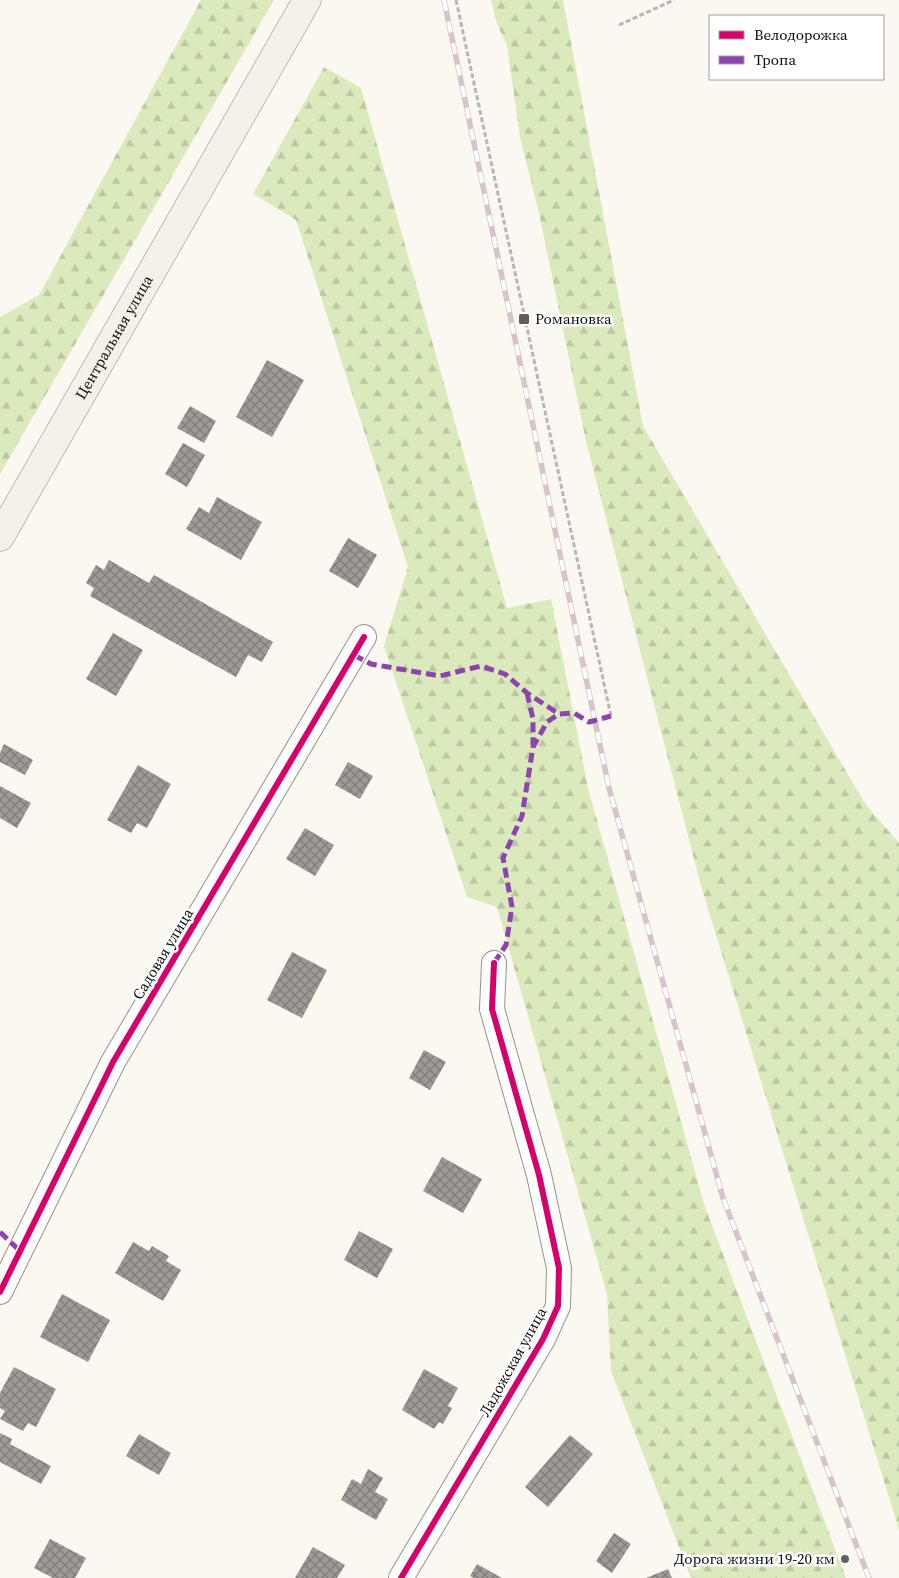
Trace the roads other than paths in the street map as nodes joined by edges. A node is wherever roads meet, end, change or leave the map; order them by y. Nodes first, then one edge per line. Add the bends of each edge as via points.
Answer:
1 (308, 0) edge
2 (0, 537) edge
3 (364, 637) dead end
4 (494, 963) dead end
5 (0, 1292) edge
6 (402, 1578) edge

1 - 2 main road, Центральная улица
3 - 5 street, Садовая улица via 113,1062
4 - 6 street, Ладожская улица via 492,1009 539,1175 559,1268 558,1306 544,1339

